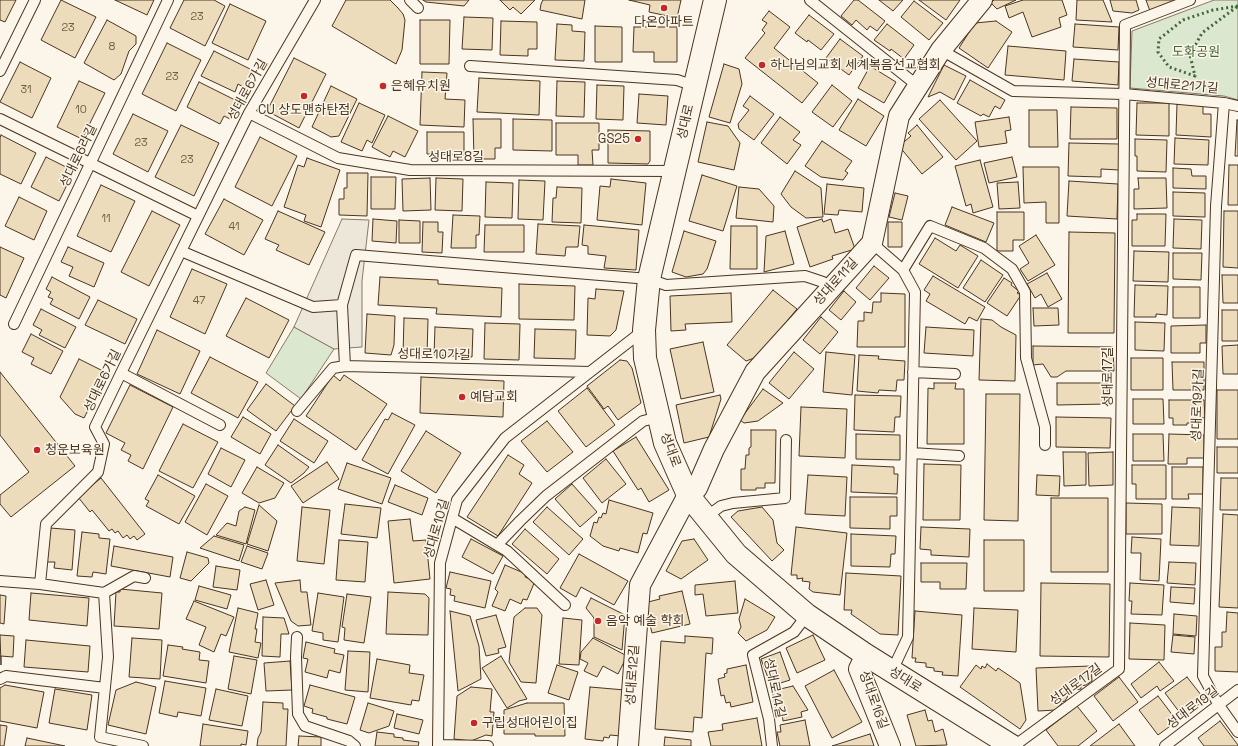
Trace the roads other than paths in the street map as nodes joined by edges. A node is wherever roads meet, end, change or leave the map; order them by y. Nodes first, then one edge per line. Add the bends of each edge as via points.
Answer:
1 (35, 0) edge
2 (168, 0) edge
3 (315, 0) edge
4 (410, 0) edge
5 (715, 0) edge
6 (810, 0) edge
7 (982, 0) edge
8 (1190, 0) edge
9 (418, 8) dead end
10 (941, 50) junction
11 (470, 66) dead end
12 (0, 71) edge
13 (694, 86) junction
14 (918, 86) junction
15 (1124, 94) junction
16 (1224, 103) junction
17 (1238, 106) edge
18 (250, 113) junction
19 (0, 119) edge
20 (90, 164) junction
21 (674, 171) junction
22 (198, 216) junction
23 (872, 243) junction
24 (182, 251) junction
25 (903, 270) junction
26 (649, 280) junction
27 (829, 290) junction
28 (342, 305) junction
29 (14, 324) dead end
30 (644, 330) junction
31 (345, 366) junction
32 (590, 372) junction
33 (914, 372) junction
34 (121, 373) junction
35 (956, 374) dead end
36 (297, 411) dead end
37 (659, 417) junction
38 (220, 425) dead end
39 (786, 440) dead end
40 (1045, 445) dead end
41 (912, 453) junction
42 (959, 456) dead end
43 (688, 495) junction
44 (706, 517) junction
45 (452, 518) junction
46 (498, 545) junction
47 (145, 578) dead end
48 (0, 581) edge
49 (40, 584) junction
50 (104, 593) junction
51 (565, 605) dead end
52 (807, 615) junction
53 (297, 637) dead end
54 (866, 655) junction
55 (892, 672) junction
56 (0, 679) edge
57 (104, 688) junction
58 (1238, 690) edge
59 (1218, 704) junction
60 (1238, 732) edge
61 (98, 741) edge
62 (438, 745) edge
63 (143, 746) edge
64 (355, 746) edge
65 (488, 746) edge
66 (628, 746) edge
67 (772, 746) edge
68 (890, 746) edge
69 (1013, 746) edge
70 (1165, 746) edge

1 - 12 lane
2 - 20 lane, 성대로6라길
3 - 18 lane, 성대로6가길
4 - 9 lane
5 - 13 street, 성대로
6 - 14 lane
7 - 10 street
8 - 15 lane, 성대로17길 via 1125,25
10 - 14 street
10 - 15 lane via 1013,91
11 - 13 lane via 677,80
13 - 21 street, 성대로
14 - 23 street via 899,116
15 - 16 lane, 성대로21가길
15 - 69 lane, 성대로17길 via 1119,669
16 - 17 lane, 성대로21가길
16 - 59 lane, 성대로19가길 via 1216,206 1203,676
18 - 21 lane, 성대로8길 via 338,158 410,170
18 - 22 lane, 성대로6가길
19 - 20 lane
20 - 22 lane
20 - 29 lane, 성대로6라길
21 - 26 street, 성대로
22 - 24 lane, 성대로6가길
23 - 25 lane
23 - 27 street, 성대로11길
24 - 28 lane via 313,307
24 - 34 lane, 성대로6가길
25 - 33 lane via 915,292
25 - 40 lane via 930,226 984,248 1012,269 1025,292 1026,358 1046,427
26 - 27 lane via 666,285 805,276 823,282
26 - 28 lane via 356,255
26 - 30 street, 성대로
27 - 43 street, 성대로11길 via 755,372 714,449 697,488
28 - 31 lane
30 - 32 lane, 성대로10길
30 - 37 street, 성대로 via 645,358
31 - 32 lane, 성대로10가길
31 - 36 lane, 성대로10가길 via 333,368
32 - 45 lane, 성대로10길 via 505,438 456,500
33 - 35 lane
33 - 41 lane
34 - 38 lane
34 - 49 lane, 성대로6가길 via 95,427 104,444 98,472 46,524
37 - 43 street, 성대로 via 665,443
37 - 46 lane via 643,421 546,496
39 - 44 lane via 785,498 733,503 721,506
41 - 42 lane
41 - 55 lane via 908,637
43 - 44 street, 성대로
43 - 66 street, 성대로12길 via 640,585
44 - 52 street, 성대로 via 736,554
45 - 46 lane
45 - 62 lane, 성대로10길 via 440,563
46 - 51 lane
47 - 50 lane via 134,576
48 - 49 lane
49 - 50 lane
50 - 57 lane via 108,657
52 - 54 street, 성대로
52 - 67 lane, 성대로14길 via 794,632 754,655 769,720
53 - 64 lane via 298,714 305,726 349,740
54 - 55 street, 성대로
54 - 68 street, 성대로16길 via 859,669
55 - 69 street, 성대로
56 - 57 lane via 6,676
57 - 61 lane
58 - 59 lane, 성대로19길
59 - 60 lane, 성대로19가길
59 - 70 lane, 성대로19길
61 - 63 lane
62 - 65 lane

